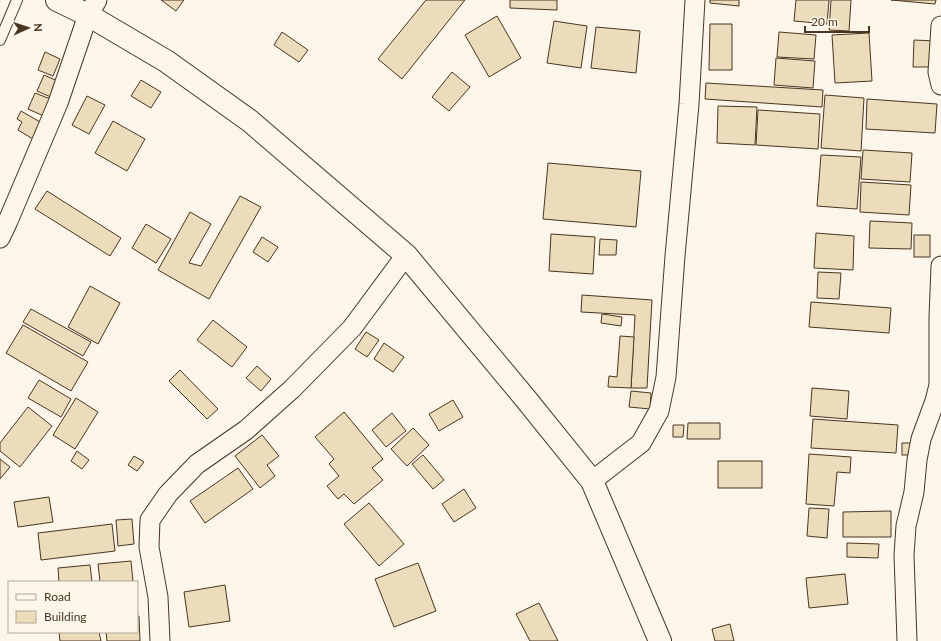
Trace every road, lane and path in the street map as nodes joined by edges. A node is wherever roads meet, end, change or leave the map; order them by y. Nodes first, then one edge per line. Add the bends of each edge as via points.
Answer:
1 (18, 0) edge
2 (57, 0) edge
3 (695, 0) edge
4 (92, 7) edge
5 (941, 26) edge
6 (0, 40) edge
7 (941, 85) edge
8 (0, 238) edge
9 (406, 255) junction
10 (941, 266) edge
11 (592, 481) junction
12 (160, 641) edge
13 (660, 641) edge
14 (907, 641) edge

1 - 6 lane
2 - 4 main road
3 - 11 street via 688,119 666,377 659,411 641,442
4 - 8 street via 58,103
4 - 9 main road via 250,122
5 - 7 street via 938,72
9 - 11 main road
9 - 12 street via 352,328 292,389 246,430 196,464 168,494 150,520 149,547 158,597
10 - 14 street via 939,385 921,438 916,460 914,492 906,526 904,555
11 - 13 main road

